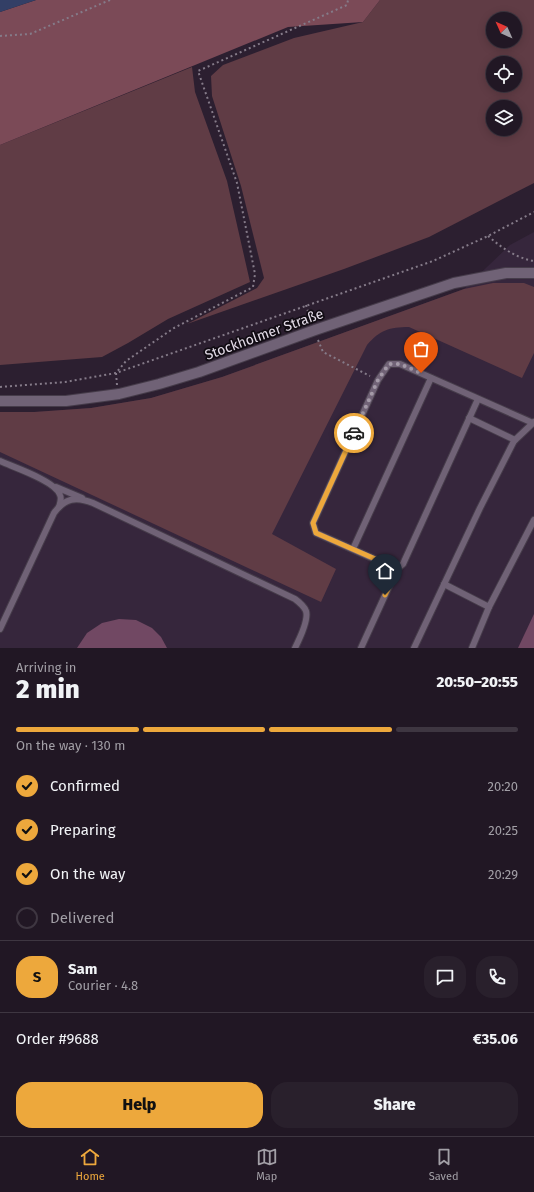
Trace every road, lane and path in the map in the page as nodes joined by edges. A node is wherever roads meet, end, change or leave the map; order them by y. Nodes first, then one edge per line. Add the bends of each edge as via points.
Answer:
1 (110, 0) edge
2 (348, 0) edge
3 (0, 36) edge
4 (534, 212) edge
5 (488, 236) junction
6 (534, 261) edge
7 (534, 274) edge
8 (306, 305) junction
9 (310, 317) dead end
10 (319, 343) dead end
11 (116, 373) junction
12 (431, 378) junction
13 (378, 380) junction
14 (0, 387) edge
15 (119, 394) junction
16 (478, 399) junction
17 (0, 401) edge
18 (469, 418) junction
19 (533, 423) edge
20 (515, 440) junction
21 (0, 461) edge
22 (52, 486) junction
23 (85, 499) junction
24 (59, 507) junction
25 (534, 520) edge
26 (353, 549) junction
27 (398, 569) junction
28 (444, 584) junction
29 (489, 607) junction
30 (0, 630) edge
31 (295, 648) edge
32 (361, 648) edge
33 (414, 648) edge
34 (472, 648) edge

1 - 3 path via 30,34
2 - 11 path via 347,5 198,70 237,183 255,274 253,288 174,328 126,361
4 - 5 path
5 - 6 path via 518,256
5 - 8 path via 433,261
7 - 15 street, Stockholmer Straße via 506,273 454,283 205,370
8 - 9 path
8 - 11 path
10 - 13 path via 323,352
11 - 14 path via 65,382
11 - 15 path
12 - 13 lane via 400,364 389,364
12 - 16 lane
12 - 26 lane
13 - 26 lane via 313,523 316,533
15 - 17 street, Stockholmer Straße via 66,400
16 - 18 lane
16 - 19 lane
18 - 20 lane
18 - 27 lane via 403,564
19 - 20 lane
20 - 28 lane
21 - 22 lane
22 - 23 lane
22 - 24 lane via 60,493
23 - 24 lane via 69,500
23 - 31 lane via 296,599 304,607 306,615
24 - 30 lane
25 - 29 lane
26 - 27 lane
27 - 32 lane
28 - 29 lane
28 - 33 lane
29 - 34 lane

